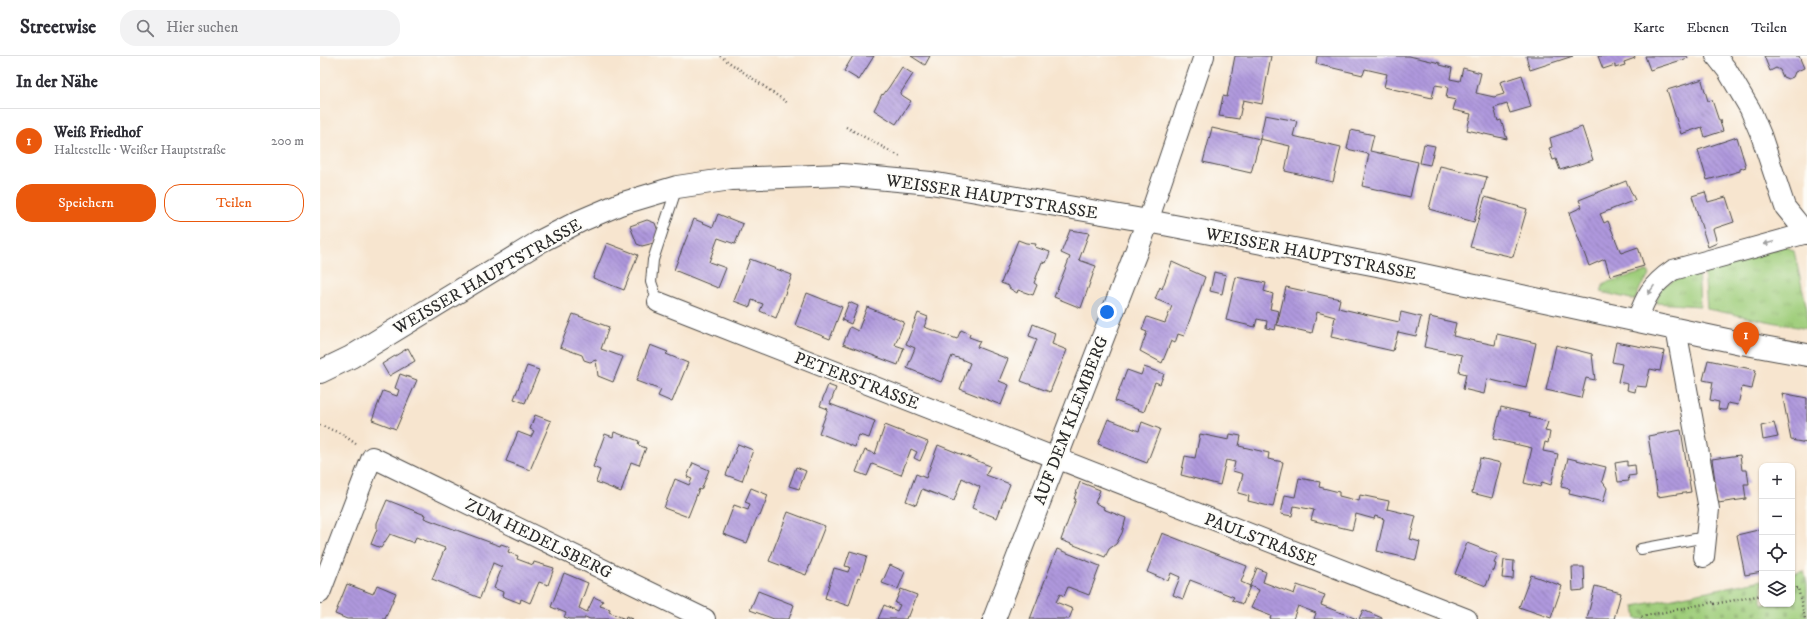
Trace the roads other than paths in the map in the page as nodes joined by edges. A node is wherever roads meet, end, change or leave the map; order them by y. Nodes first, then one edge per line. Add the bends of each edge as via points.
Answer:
1 (1204, 56) edge
2 (1716, 56) edge
3 (677, 188) junction
4 (1148, 221) junction
5 (1807, 233) edge
6 (658, 302) joint
7 (1637, 320) junction
8 (1676, 329) junction
9 (1807, 355) edge
10 (320, 372) edge
11 (1056, 458) junction
12 (1706, 537) junction
13 (1640, 549) dead end
14 (1704, 558) dead end
15 (320, 593) edge
16 (705, 619) edge
17 (994, 619) edge
18 (1467, 619) edge

1 - 4 street
2 - 5 street via 1728,70 1750,109 1785,207
3 - 4 street, WEISSER HAUPTSTRASSE via 731,179 842,175 931,183
3 - 6 lane via 653,260 651,282
3 - 10 street, WEISSER HAUPTSTRASSE via 620,204 541,241 350,357
4 - 7 street, WEISSER HAUPTSTRASSE via 1377,265
4 - 11 street, AUF DEM KLEMBERG
5 -> 7 street via 1673,270 1658,280 1645,298
6 - 11 street, PETERSTRASSE
7 - 8 street, WEISSER HAUPTSTRASSE
8 - 9 street, WEISSER HAUPTSTRASSE
8 - 12 street via 1709,509
11 - 17 street, AUF DEM KLEMBERG
11 - 18 street, PAULSTRASSE
12 - 13 lane
12 - 14 street
15 - 16 street, ZUM HEDELSBERG via 372,457

